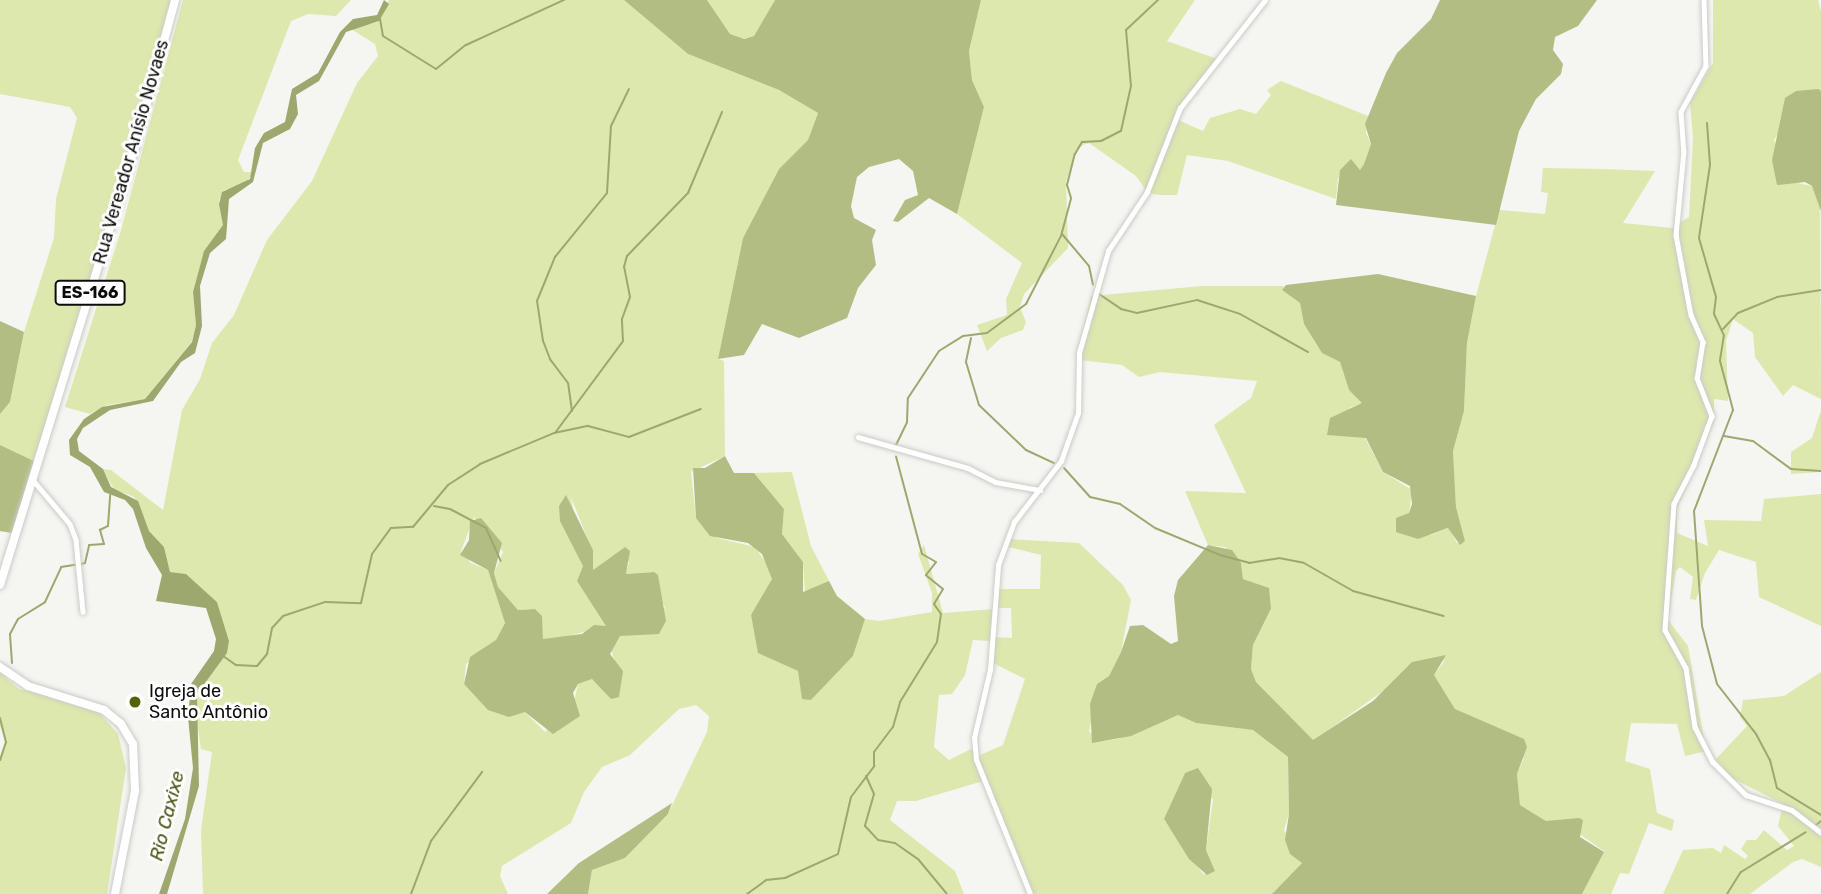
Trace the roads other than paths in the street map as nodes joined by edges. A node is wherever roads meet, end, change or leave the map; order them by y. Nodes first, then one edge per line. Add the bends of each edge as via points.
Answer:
1 (175, 0) edge
2 (1265, 0) edge
3 (1704, 0) edge
4 (858, 437) dead end
5 (33, 480) junction
6 (1040, 490) junction
7 (0, 585) edge
8 (83, 612) dead end
9 (0, 667) edge
10 (1821, 833) edge
11 (116, 894) edge
12 (1030, 894) edge

1 - 5 main road, Rua Vereador Anísio Novaes / ES-166
2 - 6 street via 1180,108 1147,191 1108,251 1079,353 1078,413 1061,461
3 - 10 street via 1706,66 1681,112 1684,151 1676,235 1691,315 1703,342 1697,378 1712,416 1674,504 1665,630 1686,668 1695,727 1713,762 1746,795 1792,810
4 - 6 street via 968,468 995,482
5 - 7 main road, Rua Vereador Anísio Novaes / ES-166
5 - 8 street via 70,524 81,560
6 - 12 street via 1014,522 998,565 990,670 974,738 976,760 994,814 1026,874
9 - 11 main road via 28,686 104,710 121,724 133,744 135,792

